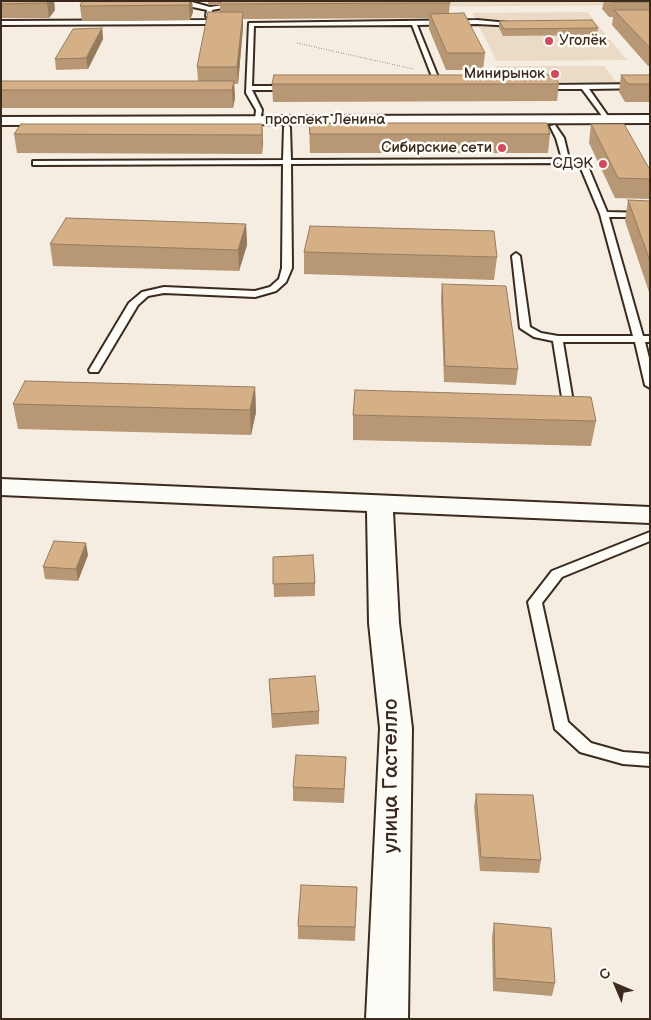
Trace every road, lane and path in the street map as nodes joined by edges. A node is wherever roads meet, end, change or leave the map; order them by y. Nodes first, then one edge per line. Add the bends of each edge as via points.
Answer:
1 (191, 1) edge
2 (239, 5) edge
3 (210, 9) junction
4 (209, 22) junction
5 (217, 22) edge
6 (1, 23) edge
7 (414, 23) junction
8 (243, 24) edge
9 (251, 24) junction
10 (520, 24) edge
11 (252, 33) junction
12 (433, 74) junction
13 (584, 86) junction
14 (650, 86) edge
15 (429, 87) edge
16 (438, 87) junction
17 (448, 87) edge
18 (536, 87) edge
19 (299, 88) edge
20 (249, 90) junction
21 (239, 93) edge
22 (607, 119) junction
23 (650, 119) edge
24 (258, 120) junction
25 (1, 121) edge
26 (554, 126) junction
27 (650, 126) edge
28 (287, 127) junction
29 (1, 128) edge
30 (566, 161) junction
31 (287, 162) junction
32 (36, 163) edge
33 (604, 214) junction
34 (650, 215) edge
35 (516, 256) dead end
36 (645, 338) edge
37 (558, 339) junction
38 (94, 370) dead end
39 (650, 385) edge
40 (568, 408) edge
41 (5, 494) edge
42 (380, 503) junction
43 (650, 515) edge
44 (650, 536) edge
45 (650, 760) edge
46 (388, 1019) edge

1 - 3 lane via 190,5
2 - 3 lane
3 - 4 lane
4 - 5 lane
4 - 6 lane
7 - 9 lane
7 - 10 lane
7 - 12 lane
8 - 9 lane
9 - 11 lane
11 - 12 path
11 - 20 lane
12 - 16 lane
13 - 14 lane
13 - 18 lane
13 - 22 lane
15 - 16 lane
16 - 17 lane
19 - 20 lane
20 - 21 lane
20 - 24 lane via 259,110
22 - 23 street, проспект Ленина
22 - 24 street, проспект Ленина
24 - 25 street, проспект Ленина
26 - 27 street, проспект Ленина
26 - 28 street, проспект Ленина
26 - 30 lane
28 - 29 street, проспект Ленина
28 - 31 lane
30 - 31 lane
30 - 33 lane via 582,164
31 - 32 lane
31 - 38 lane via 287,268 283,280 273,289 255,294 164,290 145,294 134,304
33 - 34 lane
33 - 36 lane
35 - 37 lane via 525,328 538,335
36 - 37 lane
36 - 39 lane
37 - 40 lane
41 - 42 street
42 - 43 street
42 - 46 street, улица Гастелло via 384,623 396,728
44 - 45 lane via 557,574 534,602 561,725 586,748 624,758

